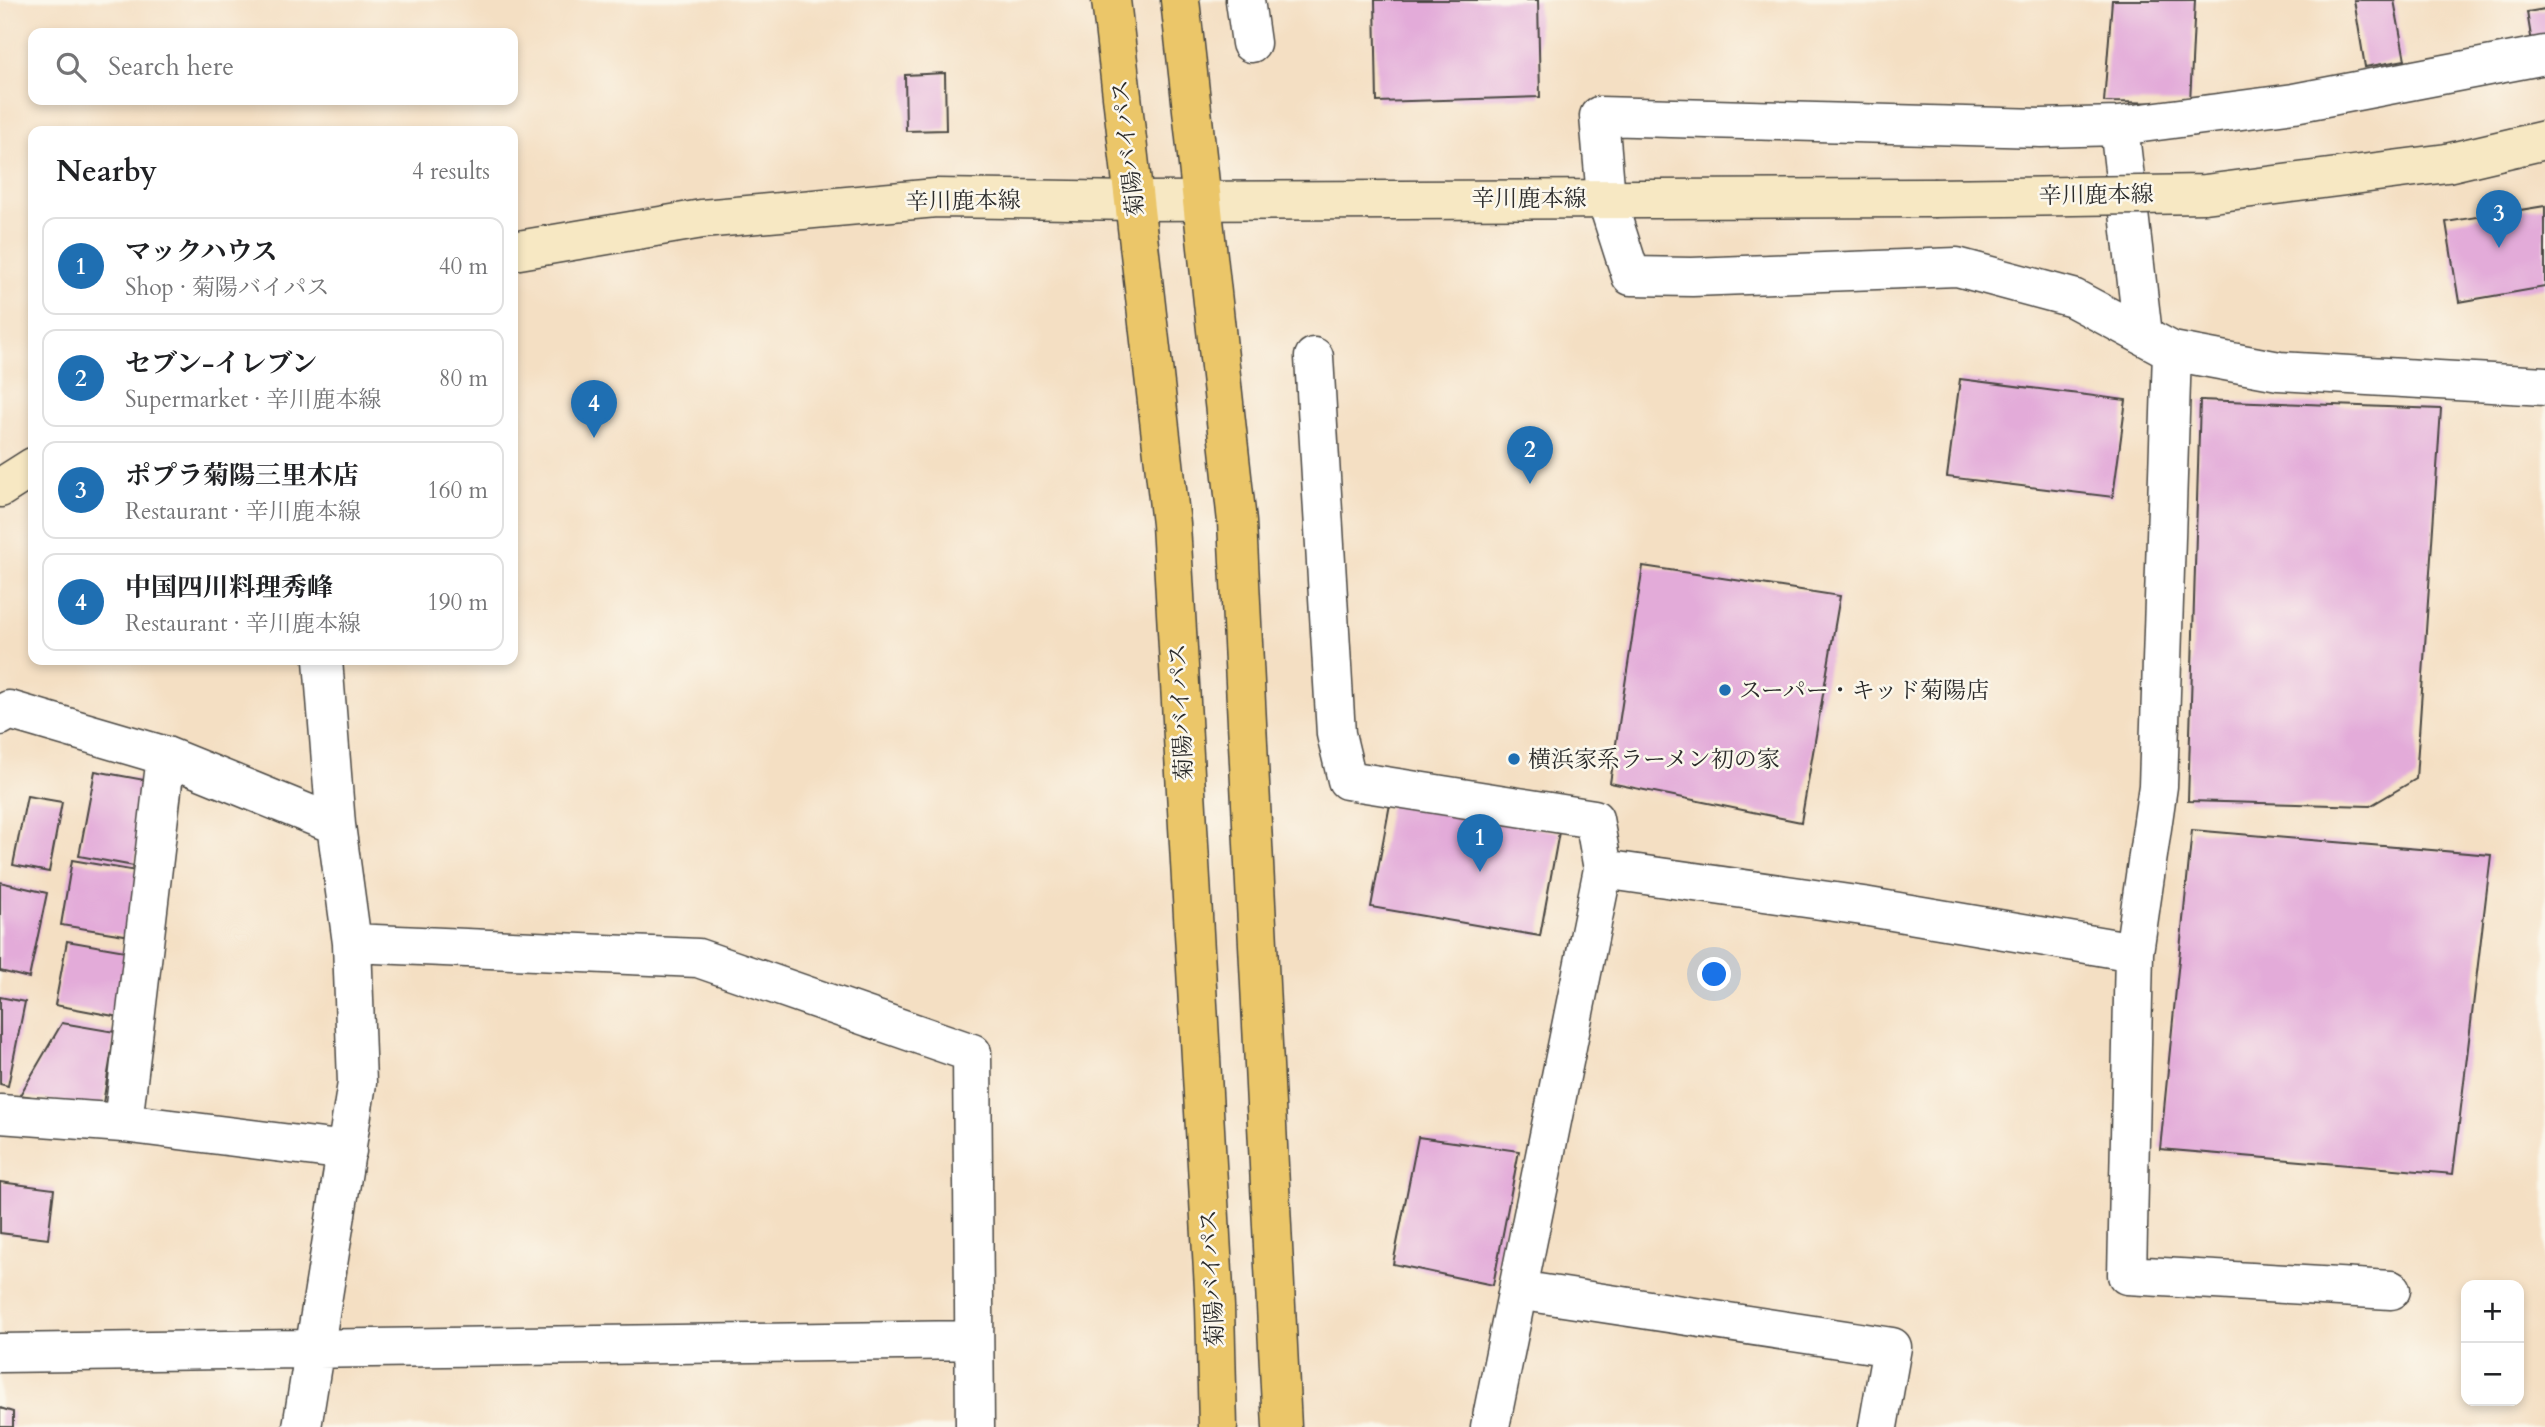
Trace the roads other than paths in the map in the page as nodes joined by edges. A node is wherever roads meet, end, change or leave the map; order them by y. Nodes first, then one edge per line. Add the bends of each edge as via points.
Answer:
1 (1111, 0) edge
2 (1180, 0) edge
3 (1245, 0) edge
4 (1251, 43) dead end
5 (2545, 55) edge
6 (2119, 126) junction
7 (2545, 140) edge
8 (1606, 198) junction
9 (1134, 201) junction
10 (1202, 201) junction
11 (518, 250) edge
12 (2157, 343) junction
13 (1314, 357) dead end
14 (2545, 386) edge
15 (28, 470) edge
16 (0, 488) edge
17 (323, 665) edge
18 (0, 716) edge
19 (166, 756) junction
20 (337, 825) junction
21 (1603, 869) junction
22 (352, 943) junction
23 (2134, 952) junction
24 (0, 1114) edge
25 (123, 1123) junction
26 (347, 1151) junction
27 (1518, 1290) junction
28 (2391, 1290) dead end
29 (974, 1340) junction
30 (314, 1349) junction
31 (0, 1353) edge
32 (302, 1427) edge
33 (975, 1427) edge
34 (1218, 1427) edge
35 (1282, 1427) edge
36 (1490, 1427) edge
37 (1878, 1427) edge

1 - 9 highway, 菊陽バイパス
2 - 10 highway
3 - 4 street
5 - 6 street via 2294,103
6 - 8 street via 1599,117
6 - 12 street
7 - 8 main road, 辛川鹿本線, bridge via 2447,163 2205,194
8 - 10 main road, 辛川鹿本線
8 - 12 street via 1631,276 1957,267 2073,298
9 - 10 main road, 辛川鹿本線
9 - 11 main road, 辛川鹿本線 via 936,198 702,219
9 - 34 highway, 菊陽バイパス via 1171,524
10 - 35 highway via 1237,522
12 - 14 street via 2279,371
12 - 23 street via 2158,786
13 - 21 street via 1336,734 1347,780 1594,819
15 - 16 main road
17 - 20 street
18 - 19 street via 9,710
19 - 20 street
19 - 25 street
20 - 22 street
21 - 23 street via 1863,906
21 - 27 street
22 - 26 street via 357,1083
22 - 29 street via 698,958 972,1053
23 - 28 street via 2127,1275
24 - 25 street
25 - 26 street
26 - 30 street
27 - 36 street
27 - 37 street via 1892,1347
29 - 30 street
29 - 33 street
30 - 31 street
30 - 32 street

